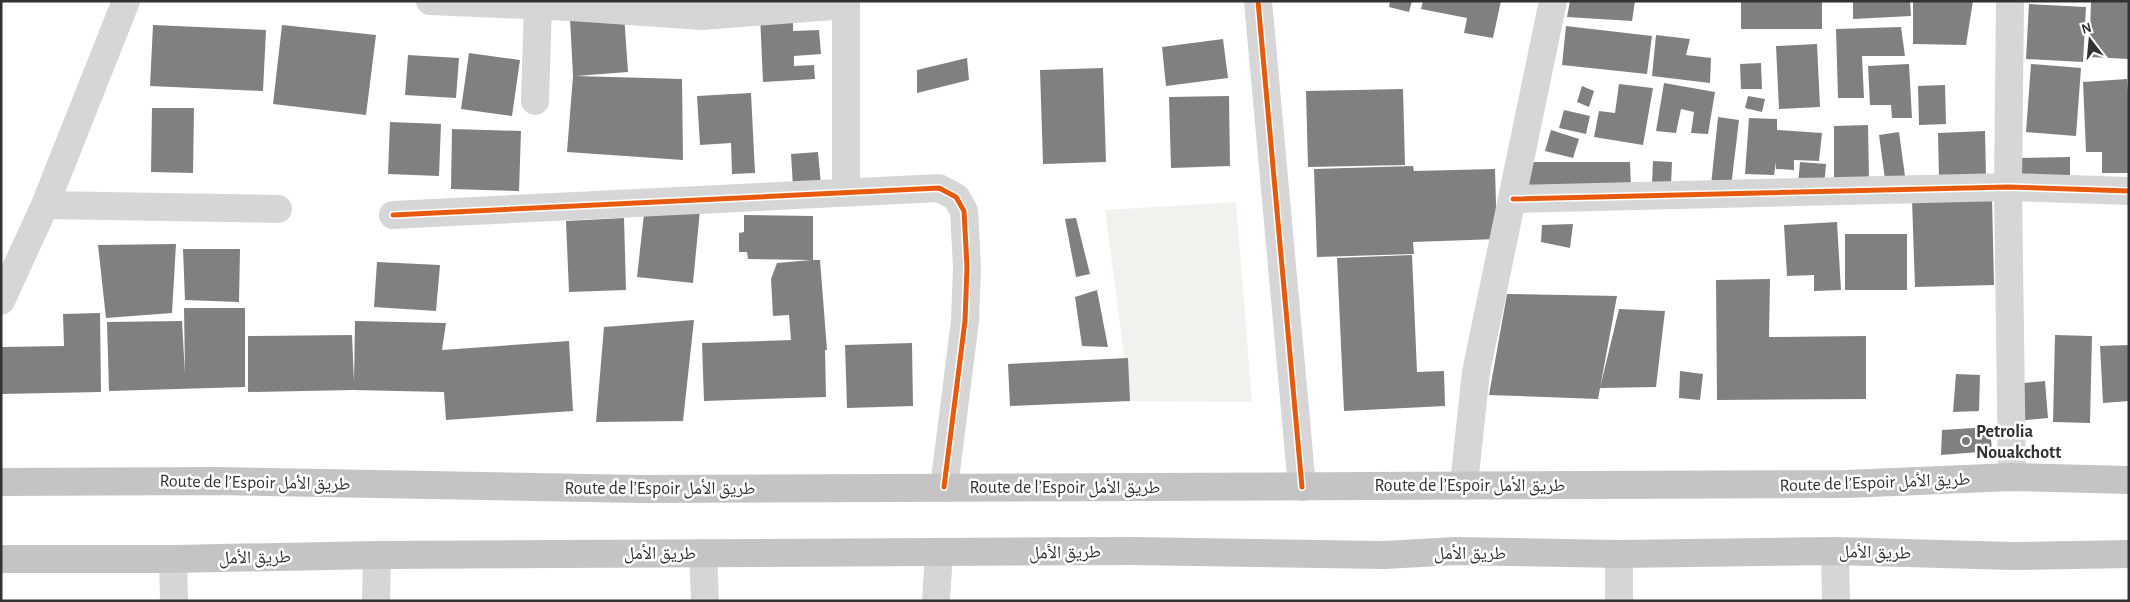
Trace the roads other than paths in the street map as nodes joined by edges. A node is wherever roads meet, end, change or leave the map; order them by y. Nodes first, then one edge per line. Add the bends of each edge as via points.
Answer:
1 (126, 1) edge
2 (430, 1) edge
3 (1258, 1) edge
4 (1553, 1) edge
5 (2010, 1) edge
6 (846, 3) edge
7 (572, 4) edge
8 (538, 5) junction
9 (535, 101) dead end
10 (2008, 187) junction
11 (846, 191) junction
12 (2129, 191) edge
13 (1514, 200) junction
14 (45, 205) junction
15 (278, 209) dead end
16 (394, 215) dead end
17 (1, 301) edge
18 (2012, 477) junction
19 (2129, 480) edge
20 (1, 482) edge
21 (1464, 484) junction
22 (944, 487) junction
23 (1302, 487) junction
24 (1835, 551) junction
25 (703, 552) junction
26 (939, 553) junction
27 (377, 554) junction
28 (1619, 554) junction
29 (2129, 554) edge
30 (1, 559) edge
31 (173, 559) junction
32 (174, 601) edge
33 (376, 601) edge
34 (705, 601) edge
35 (936, 601) edge
36 (1619, 601) edge
37 (1836, 601) edge

1 - 14 street
2 - 8 street
3 - 23 street
4 - 13 street
5 - 10 street
6 - 7 street via 702,16
6 - 11 street
7 - 8 street
8 - 9 street
10 - 12 street
10 - 13 street
10 - 18 street
11 - 16 street
11 - 22 street via 939,188 956,197 964,211 965,321
13 - 21 street via 1476,372
14 - 15 street
14 - 17 street
18 - 19 highway, Route de l’Espoir طريق الأمل
18 - 21 highway, Route de l’Espoir طريق الأمل via 1847,484
20 - 22 highway, Route de l’Espoir طريق الأمل via 215,481 642,489
21 - 23 highway, Route de l’Espoir طريق الأمل
22 - 23 highway, Route de l’Espoir طريق الأمل
24 - 28 highway, طريق الأمل
24 - 29 highway, طريق الأمل via 2013,556
24 - 37 street
25 - 26 highway, طريق الأمل
25 - 27 highway, طريق الأمل
25 - 34 street
26 - 28 highway, طريق الأمل via 1132,551 1384,555 1456,551
26 - 35 street
27 - 31 highway, طريق الأمل
27 - 33 street
28 - 36 street
30 - 31 highway, طريق الأمل
31 - 32 street

